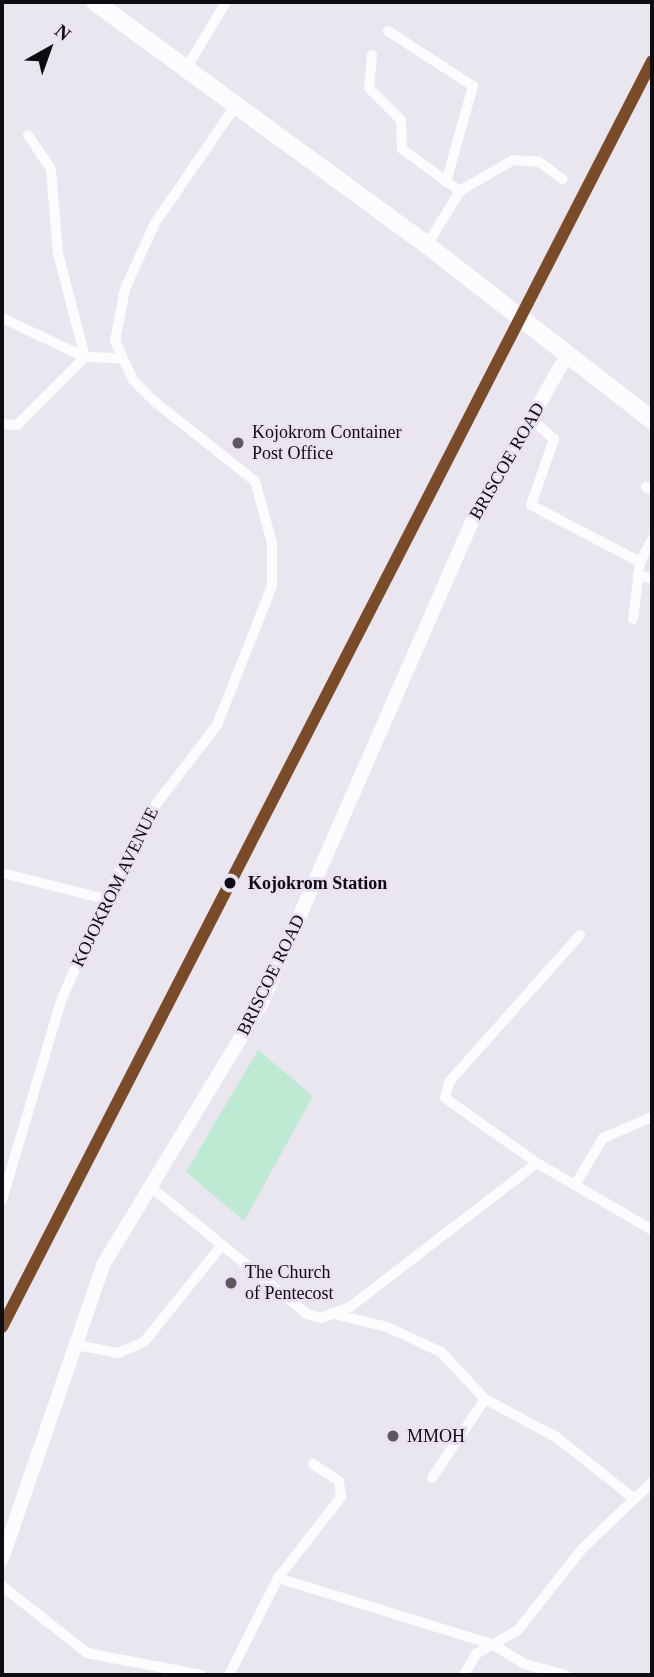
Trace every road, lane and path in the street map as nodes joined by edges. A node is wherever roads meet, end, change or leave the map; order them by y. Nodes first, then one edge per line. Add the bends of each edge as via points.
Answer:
1 (94, 2) edge
2 (226, 2) edge
3 (388, 31) dead end
4 (372, 55) dead end
5 (186, 69) junction
6 (236, 105) junction
7 (28, 135) dead end
8 (562, 179) dead end
9 (446, 182) junction
10 (460, 191) junction
11 (427, 245) junction
12 (2, 318) edge
13 (567, 355) junction
14 (85, 357) junction
15 (120, 358) junction
16 (531, 419) junction
17 (652, 421) edge
18 (2, 424) edge
19 (652, 539) edge
20 (640, 562) junction
21 (638, 575) junction
22 (652, 579) edge
23 (633, 619) dead end
24 (2, 873) edge
25 (105, 899) junction
26 (580, 935) dead end
27 (652, 1117) edge
28 (537, 1163) junction
29 (575, 1185) junction
30 (152, 1188) junction
31 (2, 1200) edge
32 (652, 1230) edge
33 (222, 1245) junction
34 (338, 1315) junction
35 (76, 1345) junction
36 (485, 1399) junction
37 (313, 1464) dead end
38 (432, 1478) dead end
39 (652, 1482) edge
40 (632, 1497) junction
41 (2, 1559) edge
42 (278, 1578) junction
43 (2, 1586) edge
44 (495, 1645) junction
45 (201, 1675) edge
46 (229, 1675) edge
47 (464, 1675) edge
48 (566, 1675) edge

1 - 5 highway
2 - 5 street
3 - 9 street via 473,86
4 - 9 street via 369,88 401,120 402,149
5 - 6 highway
6 - 11 highway
6 - 15 street via 141,252 115,323
7 - 14 street via 51,169 58,253
8 - 10 street via 523,158
9 - 10 street
10 - 11 street
11 - 13 highway
12 - 14 street
13 - 16 street, BRISCOE ROAD
13 - 17 highway
14 - 15 street
14 - 18 street via 18,425
15 - 25 street, KOJOKROM AVENUE via 155,402 255,481 274,564 268,603 217,725 157,803
16 - 20 street via 554,439 531,505
16 - 30 street, BRISCOE ROAD via 481,502 436,597 262,1002
19 - 20 street
20 - 21 street
21 - 22 street
21 - 23 street
24 - 25 street
25 - 31 street, KOJOKROM AVENUE via 61,1001
26 - 28 street via 445,1090 457,1112
27 - 29 street via 603,1138
28 - 29 street
28 - 34 street
29 - 32 street
30 - 33 street
30 - 35 street, BRISCOE ROAD via 103,1265
33 - 34 street via 307,1314
33 - 35 street via 144,1342 118,1353
34 - 36 street via 387,1327 440,1352
35 - 41 street, BRISCOE ROAD
36 - 38 street
36 - 40 street via 556,1437
37 - 42 street via 339,1481 341,1497
39 - 40 street
40 - 44 street via 518,1630
42 - 44 street
42 - 46 street
43 - 45 street via 87,1653
44 - 47 street via 476,1654
44 - 48 street via 530,1667

